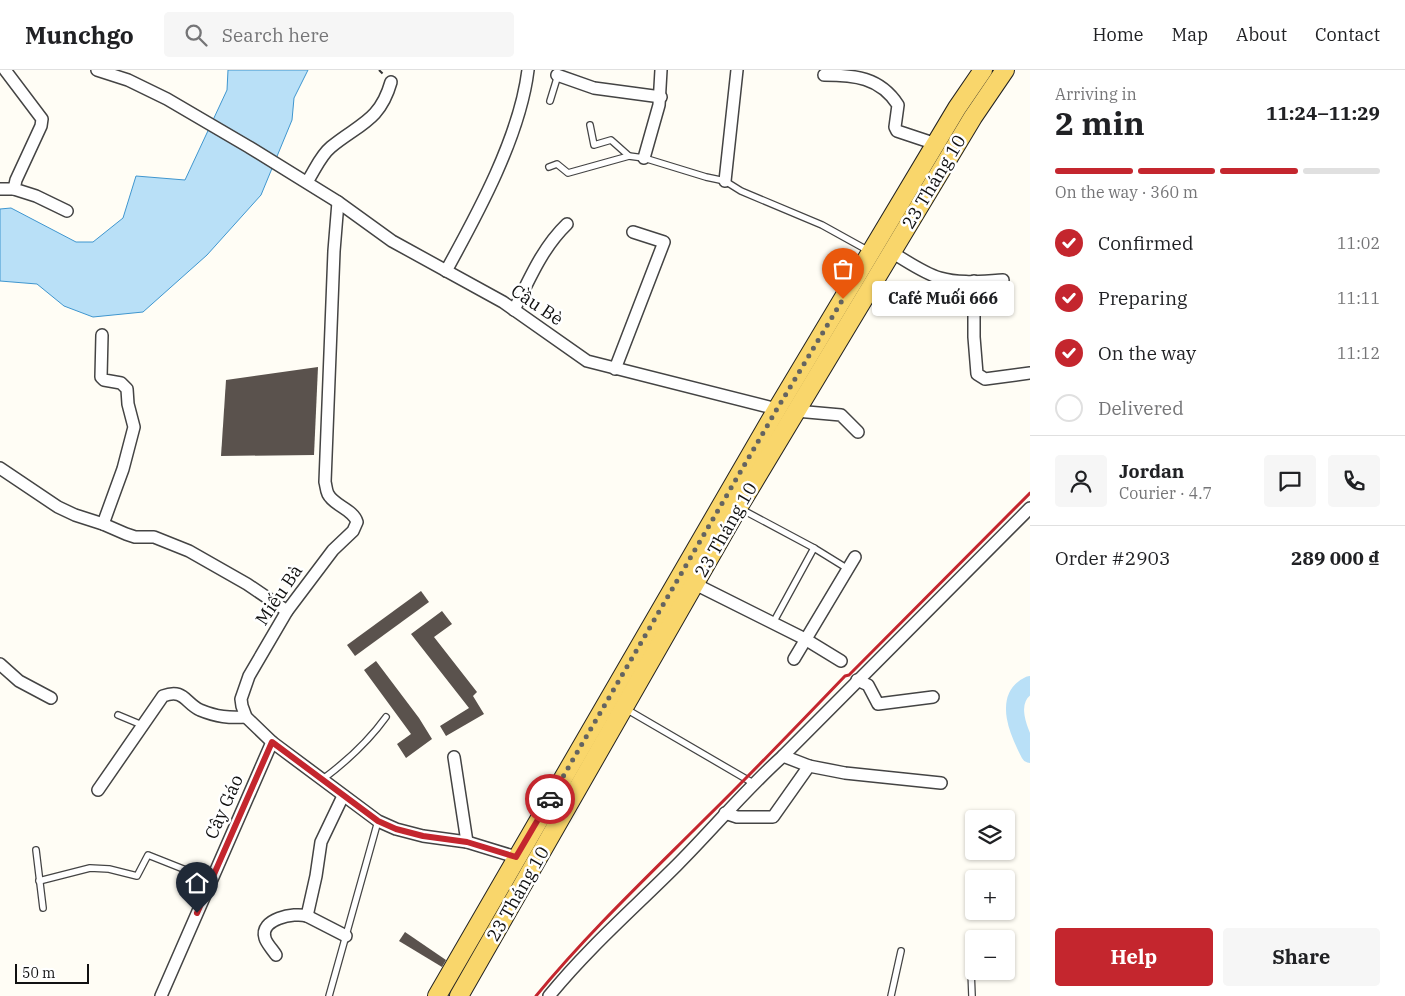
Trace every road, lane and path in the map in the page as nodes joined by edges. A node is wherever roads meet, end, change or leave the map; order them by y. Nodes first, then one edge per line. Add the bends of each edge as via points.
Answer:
1 (5, 70) edge
2 (97, 70) edge
3 (528, 70) edge
4 (661, 70) edge
5 (737, 70) edge
6 (983, 70) edge
7 (1005, 70) edge
8 (558, 73) edge
9 (824, 75) dead end
10 (390, 82) dead end
11 (661, 97) junction
12 (550, 101) dead end
13 (590, 125) dead end
14 (936, 144) junction
15 (629, 156) junction
16 (644, 158) junction
17 (549, 167) dead end
18 (303, 180) junction
19 (725, 182) junction
20 (0, 189) edge
21 (14, 189) junction
22 (338, 202) junction
23 (67, 211) dead end
24 (567, 224) dead end
25 (633, 232) dead end
26 (871, 252) junction
27 (892, 252) junction
28 (446, 271) junction
29 (1003, 280) dead end
30 (974, 281) junction
31 (514, 310) junction
32 (102, 335) dead end
33 (616, 369) junction
34 (1030, 373) edge
35 (777, 409) junction
36 (796, 411) junction
37 (858, 432) dead end
38 (0, 468) edge
39 (738, 508) junction
40 (1030, 508) edge
41 (103, 524) junction
42 (814, 548) junction
43 (855, 557) dead end
44 (848, 569) junction
45 (695, 584) junction
46 (287, 611) junction
47 (773, 622) junction
48 (805, 639) junction
49 (794, 659) dead end
50 (842, 661) dead end
51 (0, 664) edge
52 (857, 680) junction
53 (933, 697) dead end
54 (51, 698) dead end
55 (624, 708) junction
56 (118, 715) dead end
57 (246, 717) junction
58 (386, 717) dead end
59 (142, 725) junction
60 (272, 742) junction
61 (783, 756) junction
62 (454, 757) dead end
63 (809, 766) junction
64 (322, 779) junction
65 (753, 783) junction
66 (941, 784) dead end
67 (98, 790) dead end
68 (344, 796) junction
69 (725, 813) junction
70 (378, 821) junction
71 (467, 842) junction
72 (36, 850) dead end
73 (516, 857) junction
74 (534, 866) junction
75 (211, 880) junction
76 (39, 882) junction
77 (43, 908) dead end
78 (307, 916) junction
79 (346, 936) junction
80 (901, 951) dead end
81 (276, 954) dead end
82 (971, 980) edge
83 (161, 996) edge
84 (329, 996) edge
85 (437, 996) edge
86 (459, 996) edge
87 (549, 996) edge
88 (891, 996) edge
89 (972, 996) edge

1 - 21 street via 42,119
2 - 18 street, Cầu Bè via 128,80 167,99
3 - 28 street via 510,140 479,210
4 - 11 street
5 - 19 street
6 - 14 main road, 23 Tháng 10
7 - 27 main road, 23 Tháng 10
8 - 11 street via 594,88
8 - 12 lane
9 - 14 street via 858,76 874,83 892,96 898,105 897,131
10 - 18 street via 387,96 378,110 360,128 332,146
11 - 16 street
13 - 15 lane via 594,145 611,140
14 - 26 main road, 23 Tháng 10
15 - 16 lane
15 - 17 lane via 568,173 557,164
16 - 19 lane
18 - 22 street, Cầu Bè
19 - 26 lane via 822,225
20 - 21 street
21 - 23 street
22 - 28 street, Cầu Bè via 392,241
22 - 46 street, Miếu Bà via 325,482 328,494 357,522
24 - 31 street via 554,236 537,262
25 - 33 street via 664,242
26 - 35 main road, 23 Tháng 10
27 - 30 street via 939,278
27 - 36 main road, 23 Tháng 10
28 - 31 street, Cầu Bè
29 - 30 street
30 - 34 street via 976,374 985,379
31 - 33 street, Cầu Bè via 587,361
32 - 41 street via 101,377 122,383 127,389 134,427
33 - 35 street, Cầu Bè
35 - 36 main road
35 - 73 main road, 23 Tháng 10
36 - 37 street via 841,415
36 - 39 main road, 23 Tháng 10
38 - 41 street via 58,507
39 - 42 lane
39 - 45 main road, 23 Tháng 10
40 - 52 street
41 - 46 street via 135,537 154,537 188,551
42 - 44 lane
42 - 47 lane
43 - 44 street
44 - 48 street
45 - 47 street
45 - 55 main road, 23 Tháng 10
46 - 57 street, Miếu Bà via 243,689 242,706
47 - 48 street
48 - 49 street
48 - 50 street
51 - 54 street via 18,681
52 - 53 street via 868,685 878,704
52 - 61 street
55 - 65 lane
55 - 74 main road, 23 Tháng 10
56 - 59 lane
57 - 59 street via 228,718 198,709 182,695 172,693 163,696
57 - 60 street
58 - 64 lane via 354,754
59 - 67 street
60 - 64 street
60 - 75 street, Cây Gáo
61 - 63 street
61 - 65 street
62 - 71 street
63 - 66 street
63 - 69 street via 773,817 737,817
64 - 68 street
65 - 69 street
68 - 70 street
68 - 78 street via 321,842
69 - 87 street
70 - 71 street via 423,836
70 - 79 lane
71 - 73 street
72 - 76 lane
73 - 74 main road
73 - 85 main road, 23 Tháng 10
74 - 86 main road, 23 Tháng 10
75 - 76 lane via 148,855 137,876 90,868
75 - 83 street, Cây Gáo
76 - 77 lane
78 - 79 street
78 - 81 street via 285,916 268,925 265,938
79 - 84 lane
80 - 88 lane
82 - 89 lane

